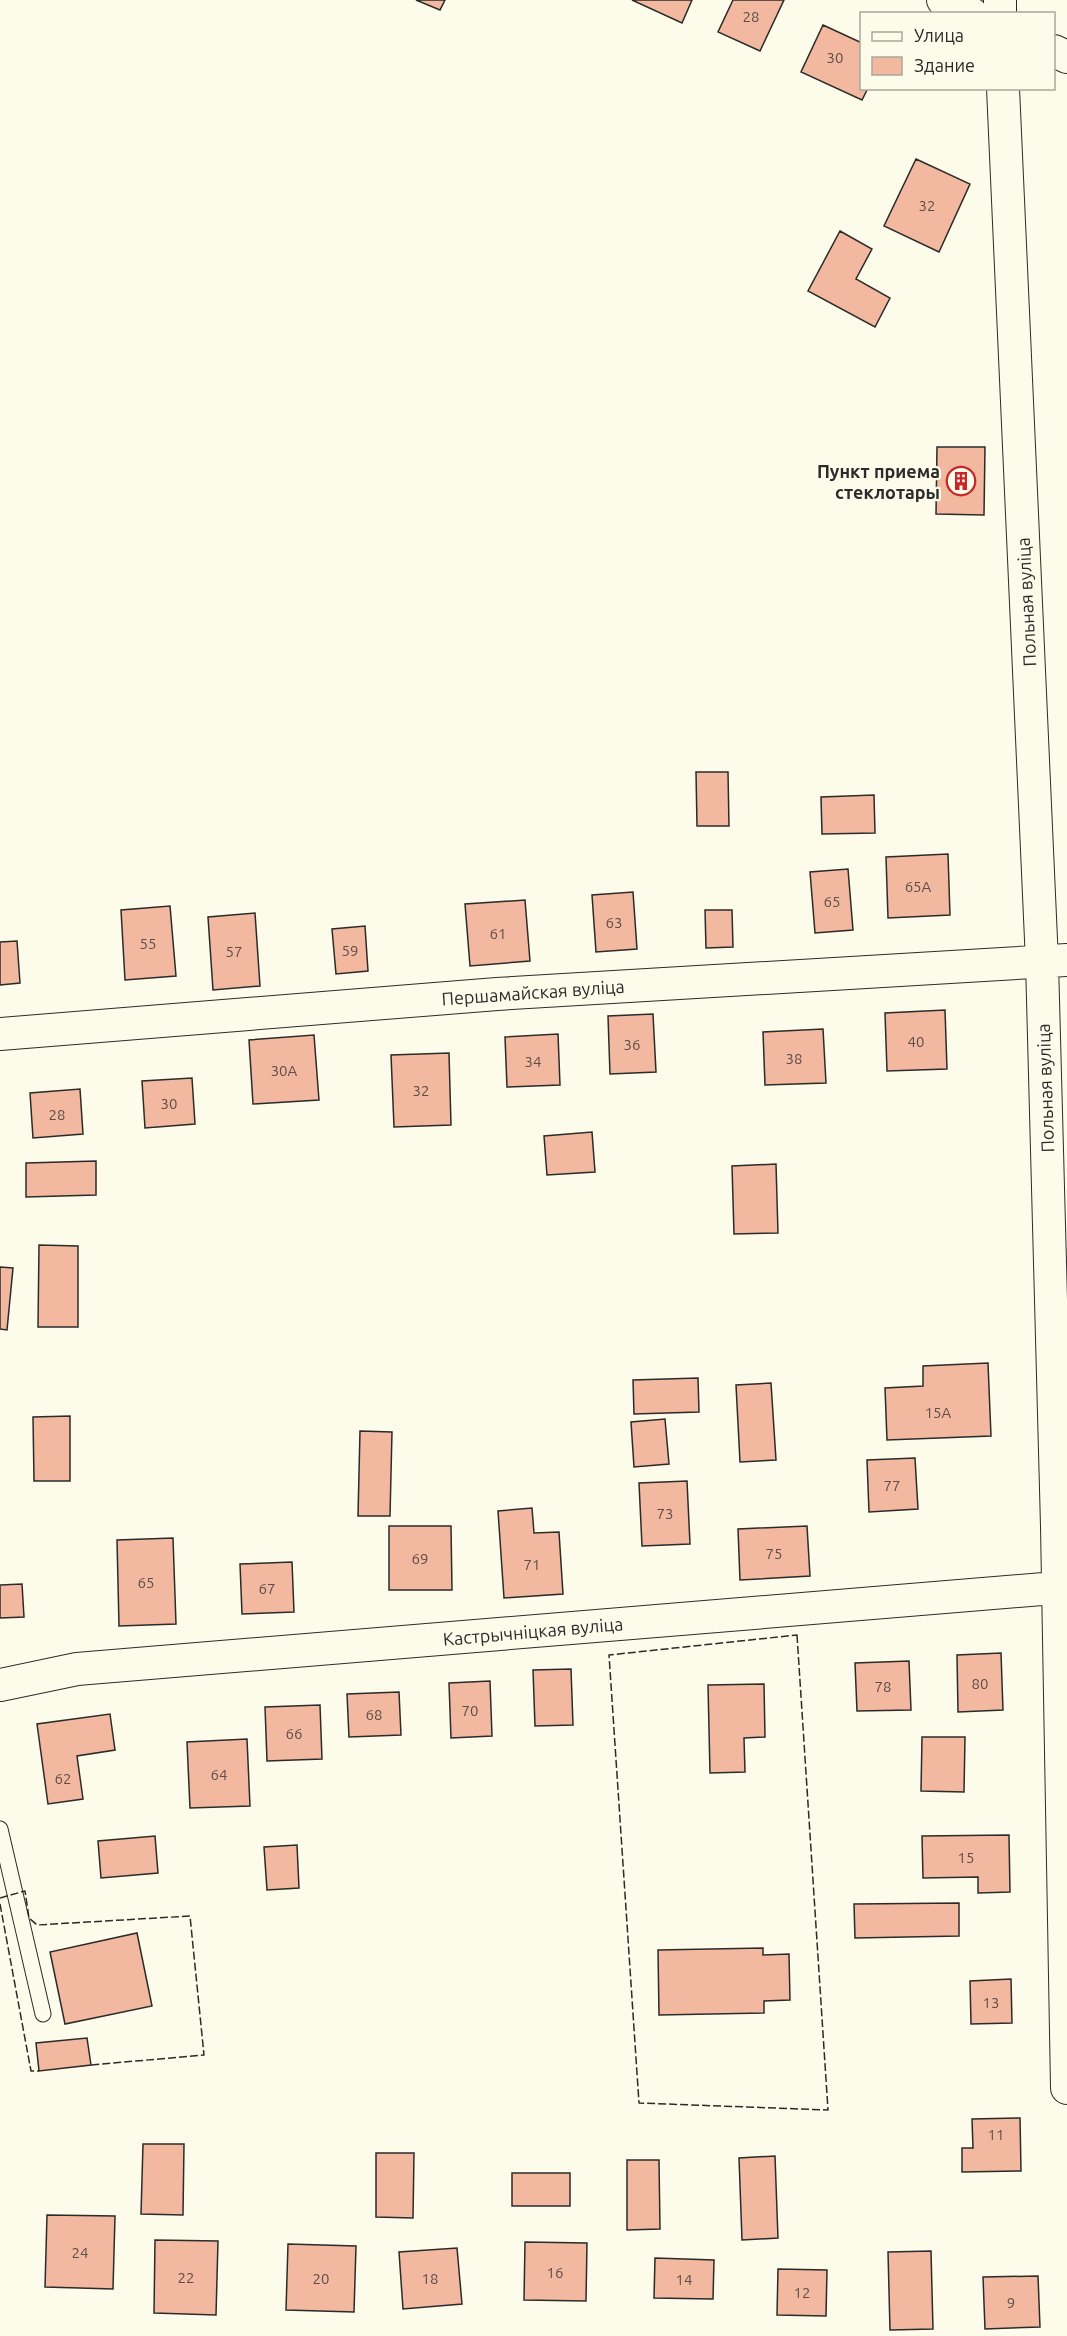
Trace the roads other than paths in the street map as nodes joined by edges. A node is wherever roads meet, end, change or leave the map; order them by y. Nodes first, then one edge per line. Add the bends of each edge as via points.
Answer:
1 (944, 0) edge
2 (968, 12) edge
3 (1003, 90) edge
4 (1054, 961) edge
5 (0, 1034) edge
6 (1062, 1587) edge
7 (0, 1685) edge
8 (0, 1829) edge
9 (43, 2014) dead end
10 (1067, 2088) edge

1 - 2 street
3 - 4 street, Польная вуліца
4 - 5 street, Першамайская вуліца via 497,994
4 - 6 street, Польная вуліца
6 - 7 street, Кастрычніцкая вуліца via 77,1669
6 - 10 street, Польная вуліца
8 - 9 lane

